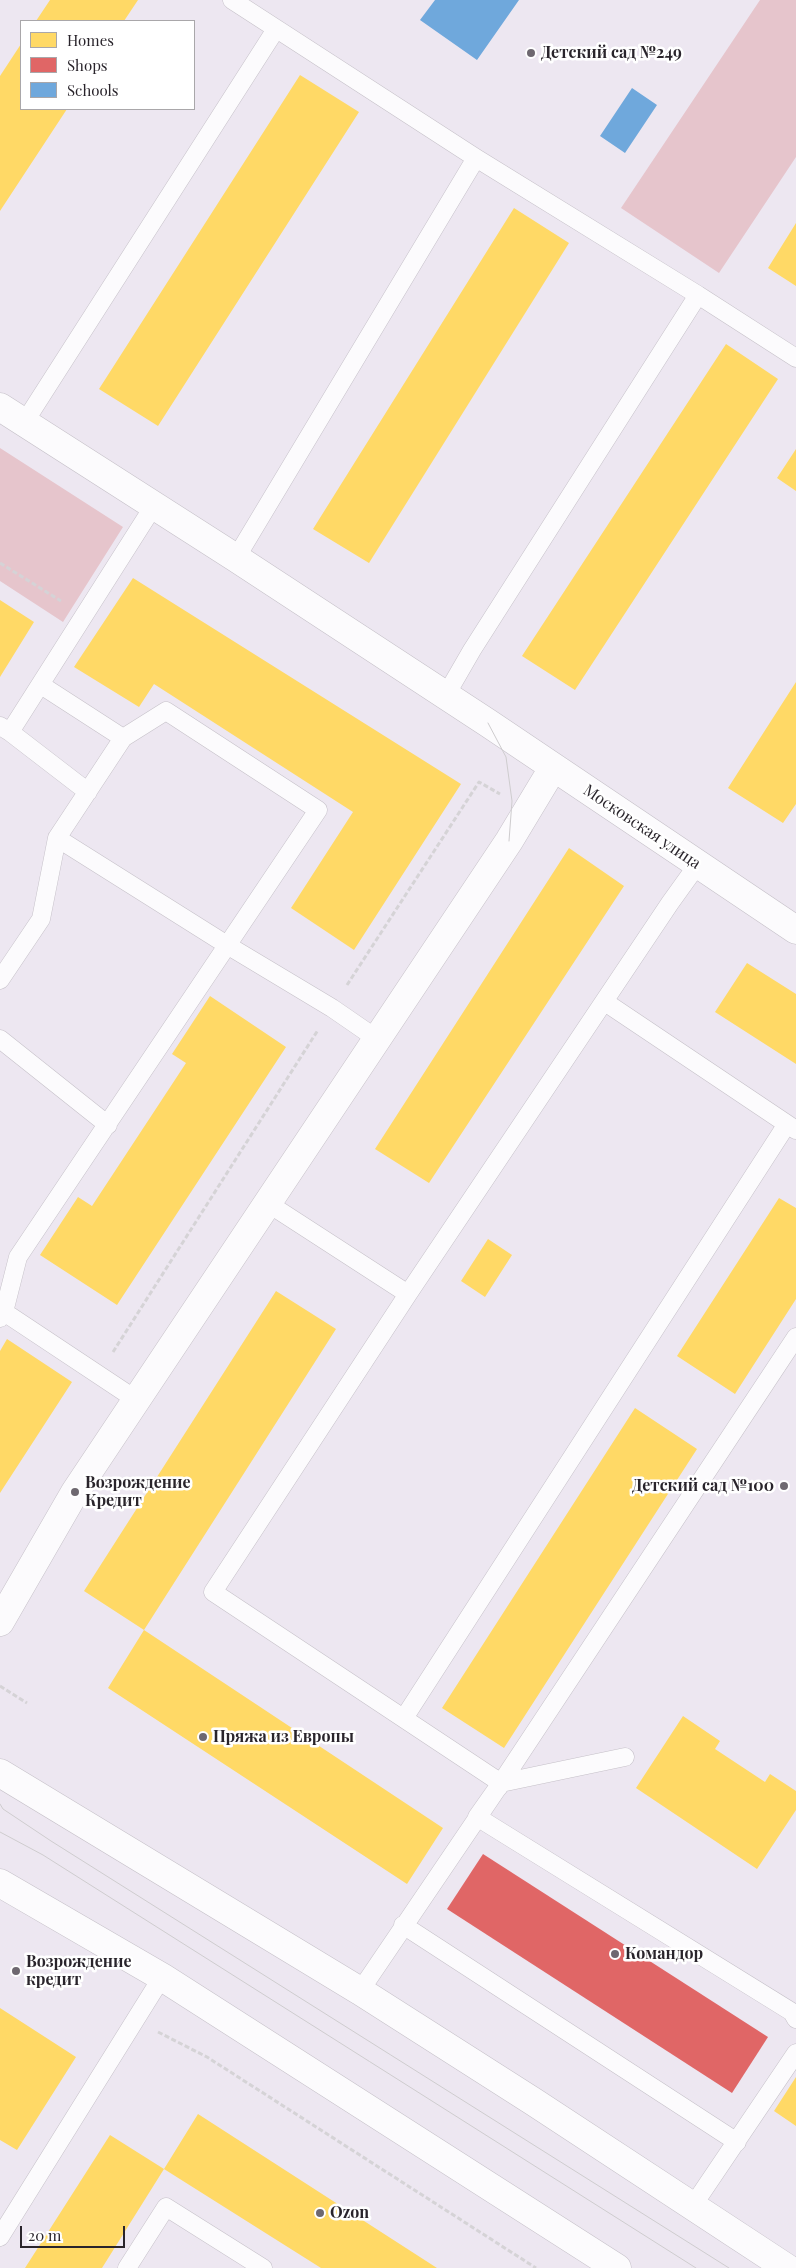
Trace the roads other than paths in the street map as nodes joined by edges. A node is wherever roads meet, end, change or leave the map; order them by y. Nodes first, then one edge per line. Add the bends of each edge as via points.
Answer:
1 (232, 0) edge
2 (276, 29) junction
3 (476, 158) junction
4 (698, 295) junction
5 (796, 358) edge
6 (0, 408) edge
7 (24, 423) junction
8 (153, 507) junction
9 (236, 558) junction
10 (41, 685) junction
11 (446, 695) junction
12 (5, 729) edge
13 (123, 738) junction
14 (553, 768) junction
15 (88, 792) junction
16 (57, 838) junction
17 (698, 864) junction
18 (796, 930) edge
19 (227, 945) junction
20 (0, 980) edge
21 (605, 1002) junction
22 (0, 1039) edge
23 (377, 1039) junction
24 (108, 1125) junction
25 (792, 1127) edge
26 (269, 1204) junction
27 (408, 1294) junction
28 (2, 1315) edge
29 (796, 1337) edge
30 (138, 1401) junction
31 (0, 1622) edge
32 (404, 1718) junction
33 (626, 1757) dead end
34 (0, 1772) edge
35 (502, 1783) junction
36 (477, 1817) junction
37 (0, 1883) edge
38 (403, 1925) junction
39 (162, 1977) junction
40 (360, 1991) junction
41 (796, 2020) edge
42 (796, 2053) edge
43 (737, 2142) junction
44 (692, 2207) junction
45 (3, 2227) edge
46 (599, 2263) edge
47 (127, 2268) edge
48 (263, 2268) edge
49 (787, 2268) edge

1 - 2 lane
2 - 3 lane
2 - 7 lane
3 - 4 lane
3 - 9 lane
4 - 5 lane
4 - 11 lane
6 - 7 main road, Московская улица
7 - 8 main road, Московская улица
8 - 9 main road, Московская улица
8 - 10 lane
9 - 11 main road, Московская улица
10 - 12 lane
10 - 13 lane
11 - 14 main road, Московская улица
12 - 15 lane
13 - 15 lane
13 - 19 lane via 166,711 318,810
14 - 17 main road, Московская улица
14 - 23 main road via 509,841
15 - 16 lane
16 - 19 lane
16 - 20 lane via 41,919
17 - 18 main road, Московская улица
17 - 21 lane
19 - 23 lane
19 - 24 lane
21 - 25 lane
21 - 27 lane
22 - 24 lane
23 - 26 main road
24 - 28 lane via 18,1257
25 - 32 lane
26 - 27 lane
26 - 30 main road
27 - 32 lane via 213,1592
28 - 30 lane via 100,1374
29 - 35 lane
30 - 31 main road via 75,1492
32 - 35 lane
33 - 35 lane
34 - 40 main road
35 - 36 lane
36 - 38 lane
36 - 41 lane via 792,2012
37 - 39 main road
38 - 40 lane
38 - 43 lane
39 - 45 lane
39 - 46 main road
40 - 44 main road
42 - 43 lane
43 - 44 lane
44 - 49 main road
47 - 48 lane via 166,2207

